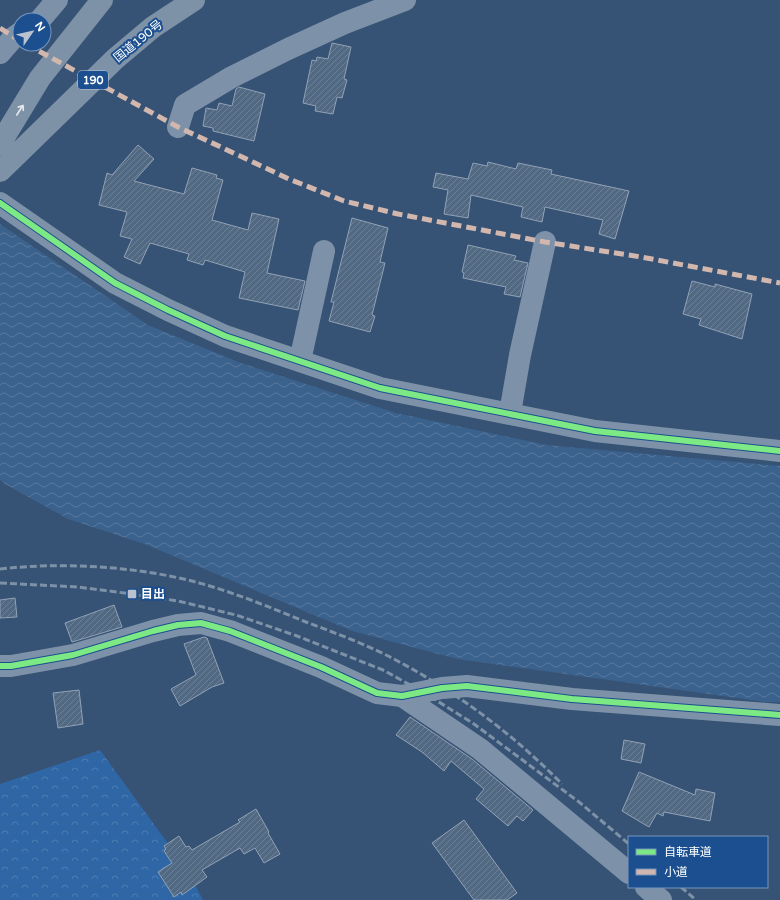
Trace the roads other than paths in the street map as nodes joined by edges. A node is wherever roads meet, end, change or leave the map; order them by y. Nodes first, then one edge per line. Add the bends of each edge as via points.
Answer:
1 (57, 0) edge
2 (102, 0) edge
3 (194, 0) edge
4 (405, 0) edge
5 (47, 12) edge
6 (12, 39) edge
7 (0, 53) edge
8 (178, 127) dead end
9 (0, 144) edge
10 (0, 171) edge
11 (0, 203) edge
12 (545, 242) dead end
13 (324, 251) dead end
14 (300, 361) junction
15 (510, 413) junction
16 (780, 451) edge
17 (0, 666) edge
18 (402, 696) junction
19 (780, 715) edge
20 (628, 872) edge
21 (647, 888) edge
22 (661, 900) edge

1 - 5 street
9 -> 2 highway via 40,78
3 - 10 highway, 国道190号 / 190 via 152,27 115,59
4 - 8 street via 345,23 232,77 185,105
6 - 7 street
11 - 14 street via 115,283 225,336
12 - 15 street
13 - 14 street
14 - 15 street via 380,388
15 - 16 street via 595,431
17 - 18 street via 73,655 153,631 202,623 321,667 377,693
18 - 19 street via 467,686 572,699
18 - 20 street via 480,749
21 - 22 street

